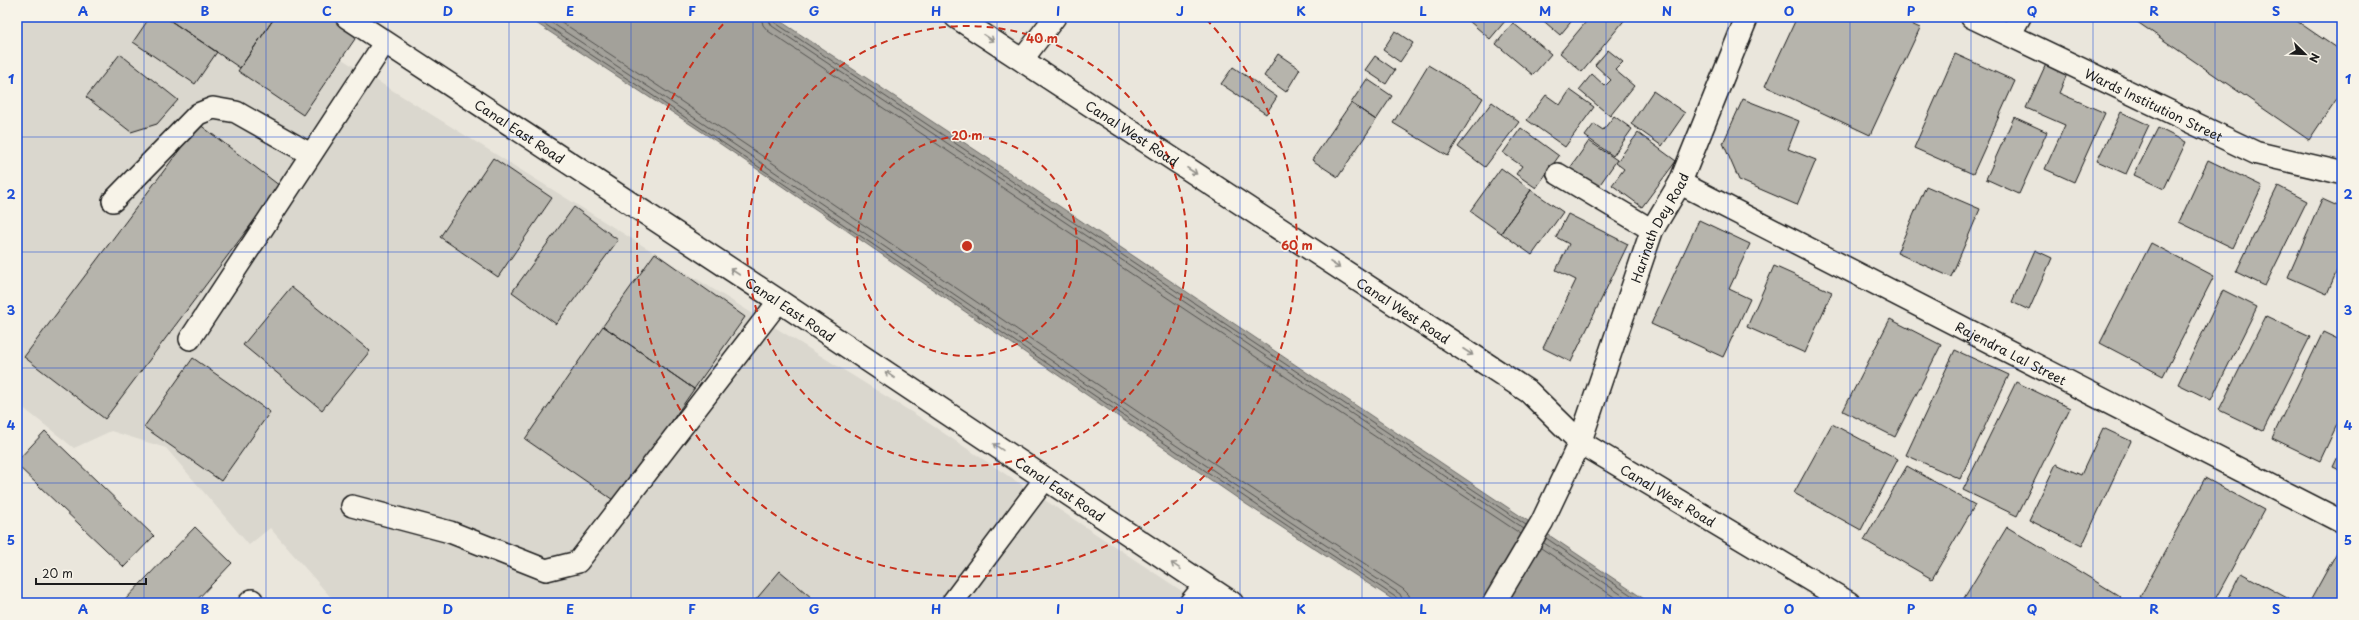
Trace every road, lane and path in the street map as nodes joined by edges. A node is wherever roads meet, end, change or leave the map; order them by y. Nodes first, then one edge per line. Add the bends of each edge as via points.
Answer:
1 (347, 17) edge
2 (956, 17) edge
3 (1055, 17) edge
4 (1748, 17) edge
5 (1972, 17) edge
6 (2015, 26) edge
7 (385, 42) junction
8 (1022, 60) junction
9 (310, 154) junction
10 (2340, 169) edge
11 (1558, 174) dead end
12 (1680, 183) junction
13 (113, 201) dead end
14 (1652, 230) junction
15 (779, 301) junction
16 (190, 339) dead end
17 (1580, 442) junction
18 (1046, 479) junction
19 (352, 506) dead end
20 (2342, 522) edge
21 (1205, 585) junction
22 (952, 603) edge
23 (1190, 603) edge
24 (1232, 603) edge
25 (1494, 603) edge
26 (1849, 603) edge

1 - 7 main road, Canal East Road
2 -> 8 main road, Canal West Road
3 - 8 lane
4 - 12 main road, Harinath Dey Road
5 - 6 main road, Wards Institution Street
6 - 10 main road, Wards Institution Street via 2256,153
7 - 9 lane
15 -> 7 main road, Canal East Road
8 -> 17 main road, Canal West Road via 1529,392
9 - 13 lane via 236,112 213,108 198,114
9 - 16 lane
11 - 14 lane
12 - 14 main road, Harinath Dey Road
12 - 20 main road, Rajendra Lal Street
14 - 17 main road, Harinath Dey Road
18 -> 15 main road, Canal East Road
15 - 19 lane via 578,562 546,570 450,532
17 - 25 main road, Harinath Dey Road via 1542,522
17 - 26 main road, Canal West Road
21 -> 18 main road, Canal East Road
18 - 22 lane
21 - 23 lane
21 - 24 main road, Canal East Road

